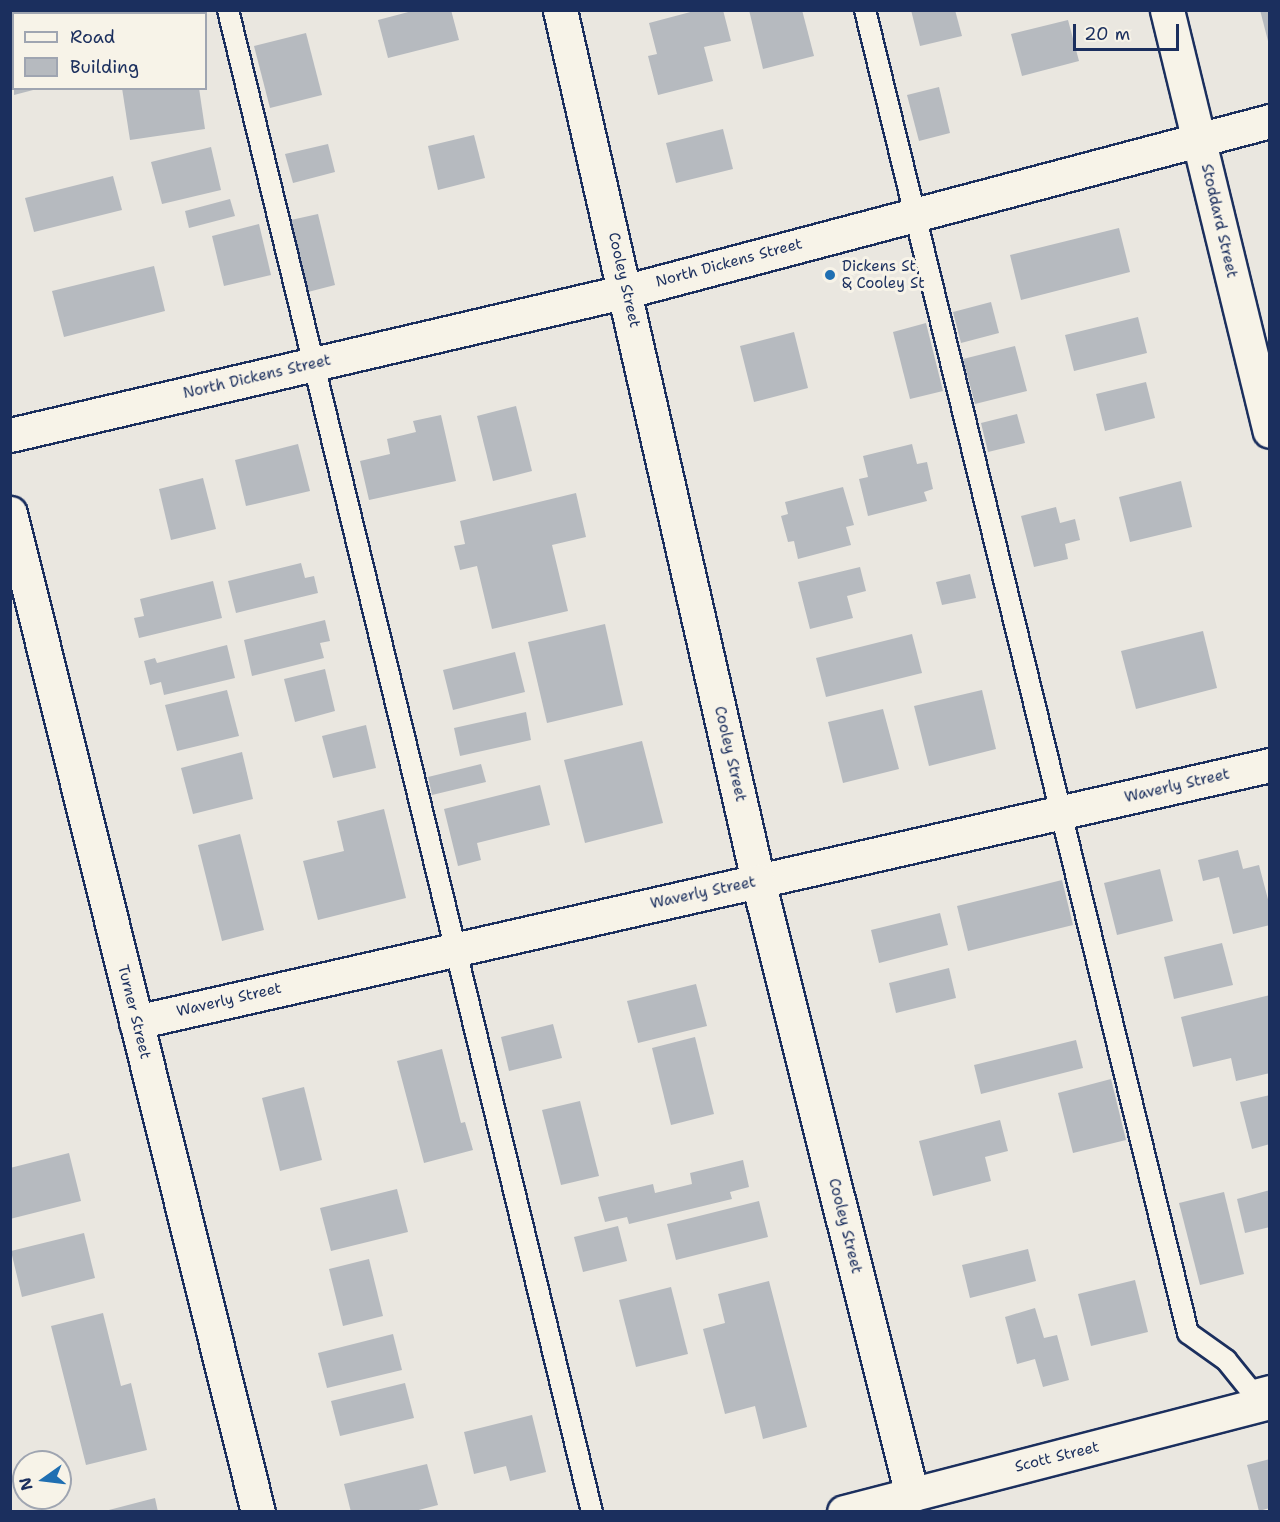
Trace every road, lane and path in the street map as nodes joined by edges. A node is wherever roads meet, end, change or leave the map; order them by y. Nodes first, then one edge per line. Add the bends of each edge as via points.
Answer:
1 (228, 10) edge
2 (560, 10) edge
3 (866, 10) edge
4 (1167, 10) edge
5 (1269, 121) edge
6 (1199, 138) junction
7 (916, 213) junction
8 (627, 291) junction
9 (316, 363) junction
10 (1269, 431) edge
11 (10, 435) edge
12 (10, 513) edge
13 (1269, 765) edge
14 (1061, 813) junction
15 (758, 881) junction
16 (457, 947) junction
17 (136, 1022) junction
18 (1269, 1386) edge
19 (1269, 1402) edge
20 (912, 1495) junction
21 (258, 1512) edge
22 (592, 1512) edge
23 (844, 1512) edge

1 - 9 lane
2 - 8 street, Cooley Street
3 - 7 lane
4 - 6 street, Stoddard Street
5 - 6 street, North Dickens Street
6 - 7 street, North Dickens Street
6 - 10 street, Stoddard Street
7 - 8 street, North Dickens Street
7 - 14 lane
8 - 9 street, North Dickens Street
8 - 15 street, Cooley Street
9 - 11 street, North Dickens Street
9 - 16 lane
12 - 17 street, Turner Street
13 - 14 street, Waverly Street
14 - 15 street, Waverly Street
14 - 18 lane via 1188,1333 1226,1360 1251,1391
15 - 16 street, Waverly Street
15 - 20 street, Cooley Street
16 - 17 street, Waverly Street
16 - 22 lane
17 - 21 street, Turner Street
19 - 20 street, Scott Street
20 - 23 street, Scott Street

